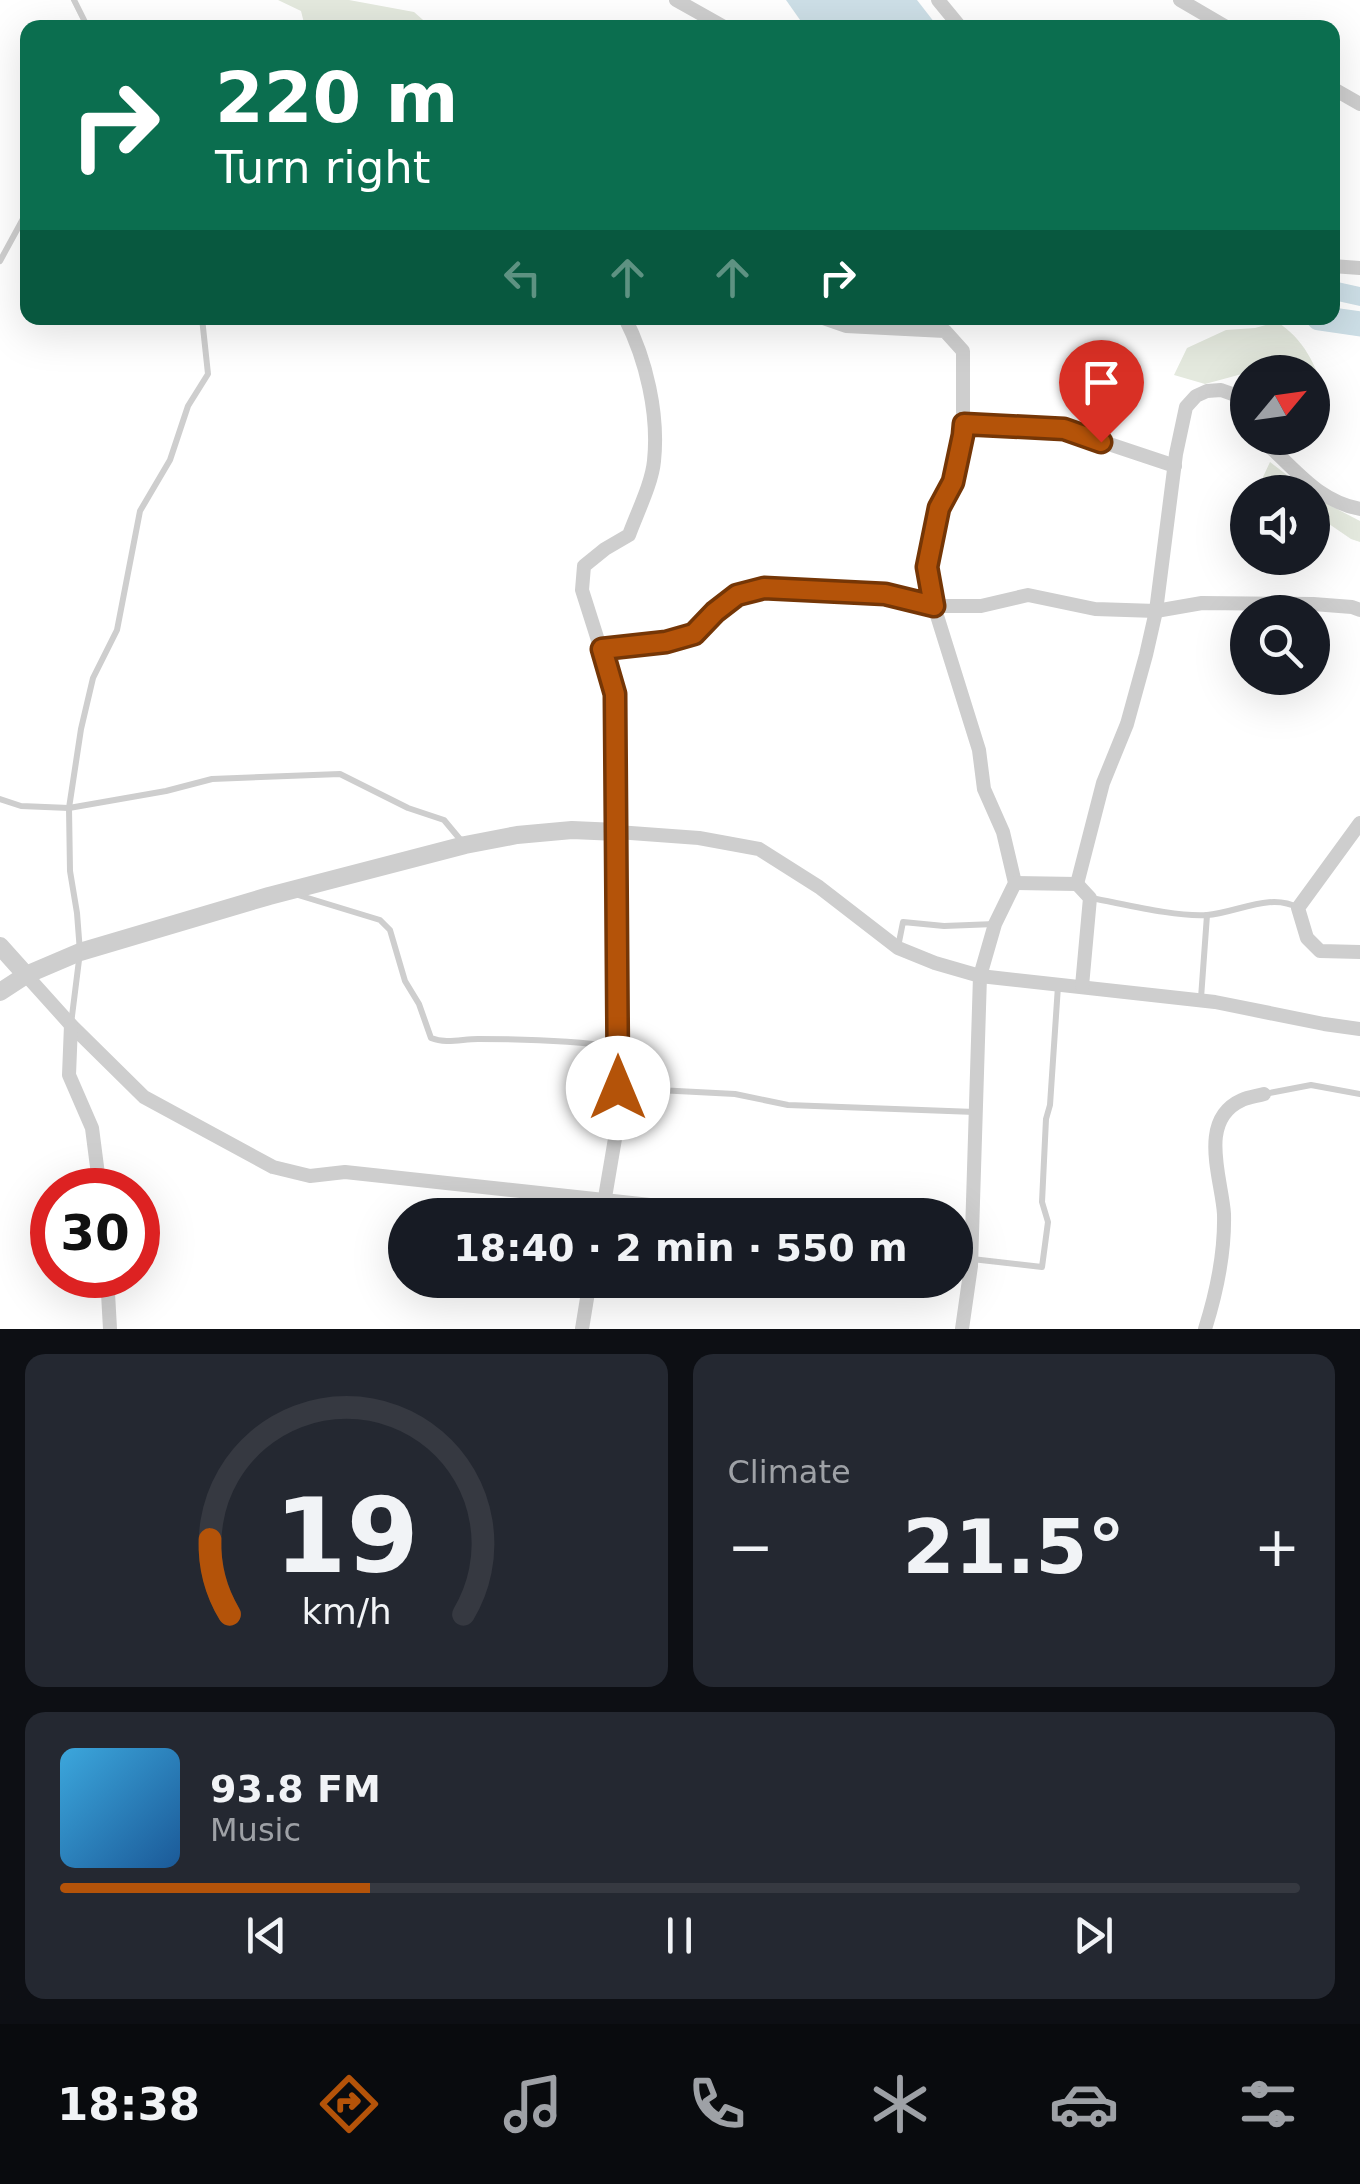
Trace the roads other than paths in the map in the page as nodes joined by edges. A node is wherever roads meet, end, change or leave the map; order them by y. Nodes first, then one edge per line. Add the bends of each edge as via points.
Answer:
1 (676, 0) edge
2 (938, 0) edge
3 (1180, 0) edge
4 (712, 20) edge
5 (954, 20) edge
6 (1214, 20) edge
7 (20, 224) edge
8 (0, 260) edge
9 (203, 325) edge
10 (629, 325) edge
11 (843, 325) edge
12 (1230, 393) edge
13 (964, 424) junction
14 (1279, 455) edge
15 (1175, 466) junction
16 (1360, 509) edge
17 (934, 606) junction
18 (1360, 610) edge
19 (1156, 611) junction
20 (602, 649) junction
21 (0, 800) edge
22 (69, 808) junction
23 (1360, 823) edge
24 (617, 832) junction
25 (465, 845) junction
26 (1014, 883) junction
27 (1077, 884) junction
28 (287, 892) junction
29 (1090, 898) junction
30 (1298, 908) junction
31 (1206, 915) junction
32 (995, 924) junction
33 (0, 946) edge
34 (898, 948) junction
35 (80, 952) junction
36 (1360, 952) edge
37 (26, 975) junction
38 (980, 976) junction
39 (1058, 983) junction
40 (1082, 986) junction
41 (0, 992) edge
42 (1201, 1000) junction
43 (70, 1025) junction
44 (1360, 1029) edge
45 (618, 1047) junction
46 (618, 1088) junction
47 (1264, 1094) joint
48 (1360, 1094) edge
49 (976, 1112) junction
50 (97, 1168) edge
51 (604, 1198) joint
52 (973, 1203) edge
53 (973, 1263) edge
54 (108, 1298) edge
55 (587, 1298) edge
56 (966, 1298) edge
57 (110, 1329) edge
58 (582, 1329) edge
59 (962, 1329) edge
60 (1205, 1329) edge

1 - 4 street
2 - 5 street
3 - 6 street
7 - 8 lane
9 - 22 lane via 208,374 140,511 118,630 94,678 81,729
10 - 20 street via 644,362 654,464 629,535 584,566 582,590
11 - 13 street via 945,331 963,351
12 - 15 street via 1208,391 1186,407
13 - 15 street via 1064,429
13 - 17 street via 927,567
14 - 16 street via 1326,498
15 - 19 street
17 - 19 street via 981,606 1028,595 1094,609
17 - 20 street via 885,594 764,588 737,595 694,634
17 - 26 street
18 - 19 street via 1202,603
19 - 27 street
20 - 24 street via 615,694
21 - 22 lane
22 - 25 lane via 212,779 340,774 444,820
22 - 35 lane
23 - 30 street
24 - 25 street via 572,830
24 - 34 street via 760,849
24 - 45 street
25 - 28 street
26 - 27 street
26 - 32 street
27 - 29 street
28 - 35 street
28 - 45 lane via 380,920 390,930 431,1038
29 - 31 lane
29 - 40 street
30 - 31 lane via 1260,904
30 - 36 street via 1307,938 1320,951
31 - 42 lane
32 - 34 lane via 903,922
32 - 38 street
33 - 37 street
34 - 38 street
35 - 37 street
35 - 43 lane
37 - 41 street
37 - 43 street
38 - 39 street
38 - 49 street
39 - 40 street
39 - 53 lane via 1042,1267
40 - 42 street
42 - 44 street
43 - 50 street via 69,1075 92,1128
43 - 51 street via 144,1098 273,1167 310,1176 345,1172
45 - 46 street
46 - 49 lane via 734,1094 788,1105
46 - 51 street
47 - 48 lane via 1312,1085
47 - 60 street via 1226,1111 1214,1144 1222,1256
49 - 52 street
54 - 57 street
55 - 58 street
56 - 59 street

